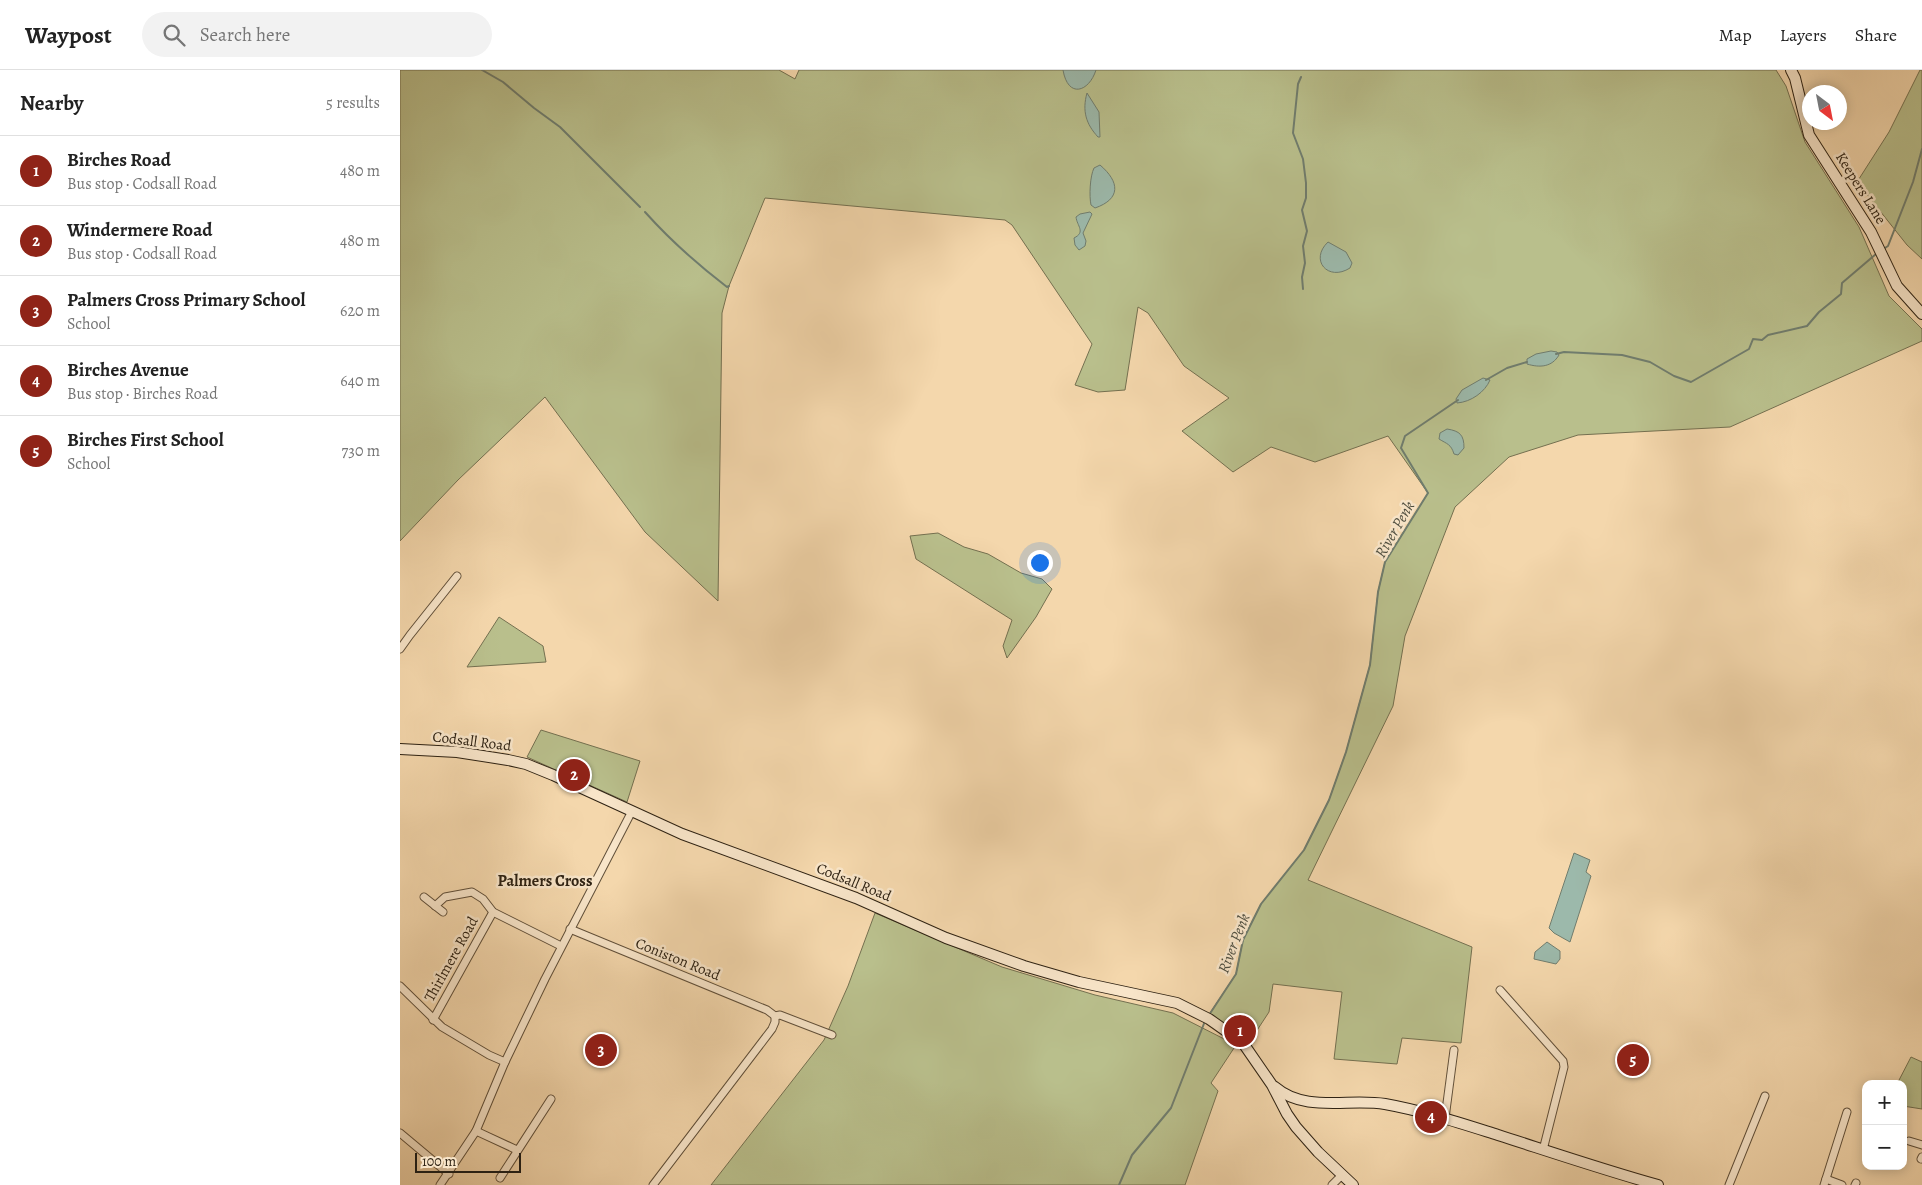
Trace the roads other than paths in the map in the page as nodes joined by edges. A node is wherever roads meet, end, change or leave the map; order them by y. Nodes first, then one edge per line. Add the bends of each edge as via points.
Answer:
1 (1791, 70) edge
2 (1922, 314) edge
3 (457, 576) dead end
4 (400, 649) edge
5 (400, 749) edge
6 (632, 811) junction
7 (424, 898) dead end
8 (435, 906) junction
9 (443, 912) dead end
10 (493, 912) junction
11 (570, 929) junction
12 (561, 946) junction
13 (400, 986) edge
14 (1500, 990) dead end
15 (775, 1016) junction
16 (433, 1020) junction
17 (832, 1035) dead end
18 (1454, 1050) dead end
19 (505, 1062) junction
20 (1272, 1085) junction
21 (1765, 1096) dead end
22 (551, 1099) dead end
23 (1847, 1112) dead end
24 (1445, 1118) junction
25 (476, 1131) junction
26 (400, 1133) edge
27 (1909, 1141) dead end
28 (1922, 1145) edge
29 (517, 1150) junction
30 (1543, 1150) junction
31 (448, 1174) junction
32 (1342, 1175) junction
33 (500, 1178) dead end
34 (1825, 1182) edge
35 (440, 1185) edge
36 (654, 1185) edge
37 (1332, 1185) edge
38 (1353, 1185) edge
39 (1658, 1185) edge
40 (1730, 1185) edge
41 (1842, 1185) edge

1 - 2 street, Keepers Lane via 1809,135 1871,232 1897,286
3 - 4 street
5 - 6 street, Codsall Road via 456,752 526,764
6 - 11 street
6 - 20 street, Codsall Road via 682,834 1024,966 1177,1004 1209,1019 1243,1043
7 - 8 street
8 - 9 street
8 - 10 street via 445,897 472,892 483,899
10 - 12 street
10 - 16 street, Thirlmere Road
11 - 12 street
11 - 15 street, Coniston Road
12 - 19 street
13 - 16 street
14 - 30 street via 1564,1061
15 - 17 street, Coniston Road via 780,1015
15 - 36 street via 772,1029
16 - 19 street
18 - 24 street
19 - 25 street
20 - 24 street via 1298,1100 1377,1103
20 - 32 street, Codsall Road via 1296,1127
21 - 40 street
22 - 29 street
23 - 34 street
24 - 30 street
25 - 29 street
25 - 31 street
26 - 31 street
27 - 28 street
29 - 33 street
30 - 39 street
31 - 35 street
32 - 37 street
32 - 38 street, Codsall Road
34 - 41 street

